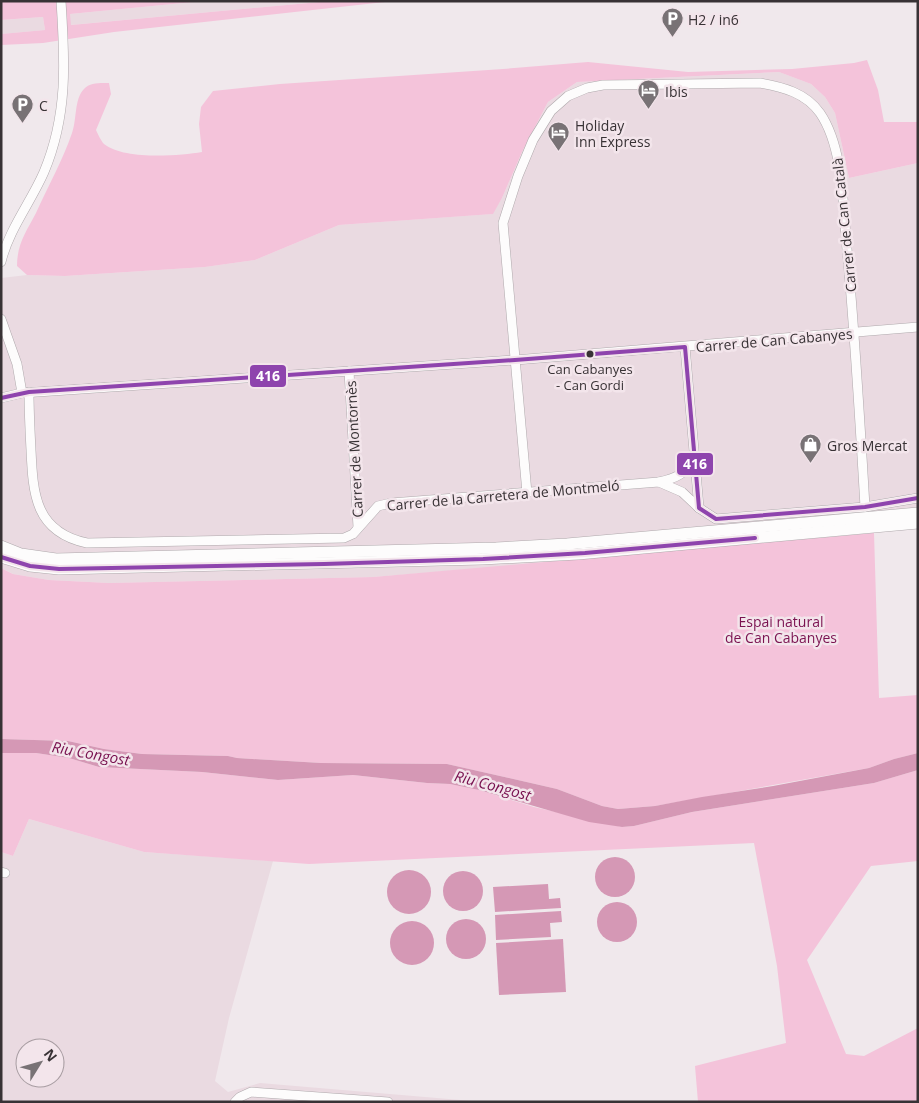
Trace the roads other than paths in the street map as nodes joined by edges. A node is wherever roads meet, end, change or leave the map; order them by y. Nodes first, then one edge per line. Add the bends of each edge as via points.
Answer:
1 (61, 1) edge
2 (1, 262) edge
3 (1, 319) edge
4 (918, 327) edge
5 (855, 333) junction
6 (685, 347) junction
7 (515, 360) junction
8 (349, 371) junction
9 (25, 393) junction
10 (1, 398) edge
11 (694, 459) junction
12 (659, 482) junction
13 (527, 493) junction
14 (918, 498) edge
15 (865, 506) junction
16 (699, 508) junction
17 (918, 513) edge
18 (918, 523) edge
19 (358, 527) junction
20 (1, 546) edge
21 (1, 557) edge
22 (235, 1102) edge
23 (388, 1102) edge

1 - 2 street via 65,72 57,133 44,172 10,236
3 - 9 street, Carrer de la Carretera de Montmeló
4 - 5 street, Carrer de Can Cabanyes
5 - 6 street, Carrer de Can Cabanyes
5 - 7 street, Carrer de Can Català via 838,164 830,134 811,103 799,94 760,83 603,85 568,96 551,111 518,176 503,222
5 - 15 street, Carrer de Can Català
6 - 7 street, Carrer de Can Cabanyes
6 - 11 street
7 - 8 street, Carrer de Can Cabanyes
7 - 13 street, Carrer de Can Català
8 - 9 street, Carrer de Can Cabanyes
8 - 19 street, Carrer de Montornès
9 - 10 street, Carrer de Can Cabanyes
9 - 19 street, Carrer de la Carretera de Montmeló via 34,492 44,516 71,539 86,543 344,538
11 - 12 street via 687,470 674,479
11 - 16 street
12 - 13 street, Carrer de la Carretera de Montmeló
12 - 16 street, Carrer de la Carretera de Montmeló via 682,492
13 - 19 street, Carrer de la Carretera de Montmeló via 392,503 378,506
14 - 15 street, Carrer de la Carretera de Montmeló
15 - 16 street, Carrer de la Carretera de Montmeló via 716,519
17 - 20 street via 496,548 56,558 20,554
18 - 21 street via 588,553 482,559 59,569 30,566
22 - 23 street via 251,1092

